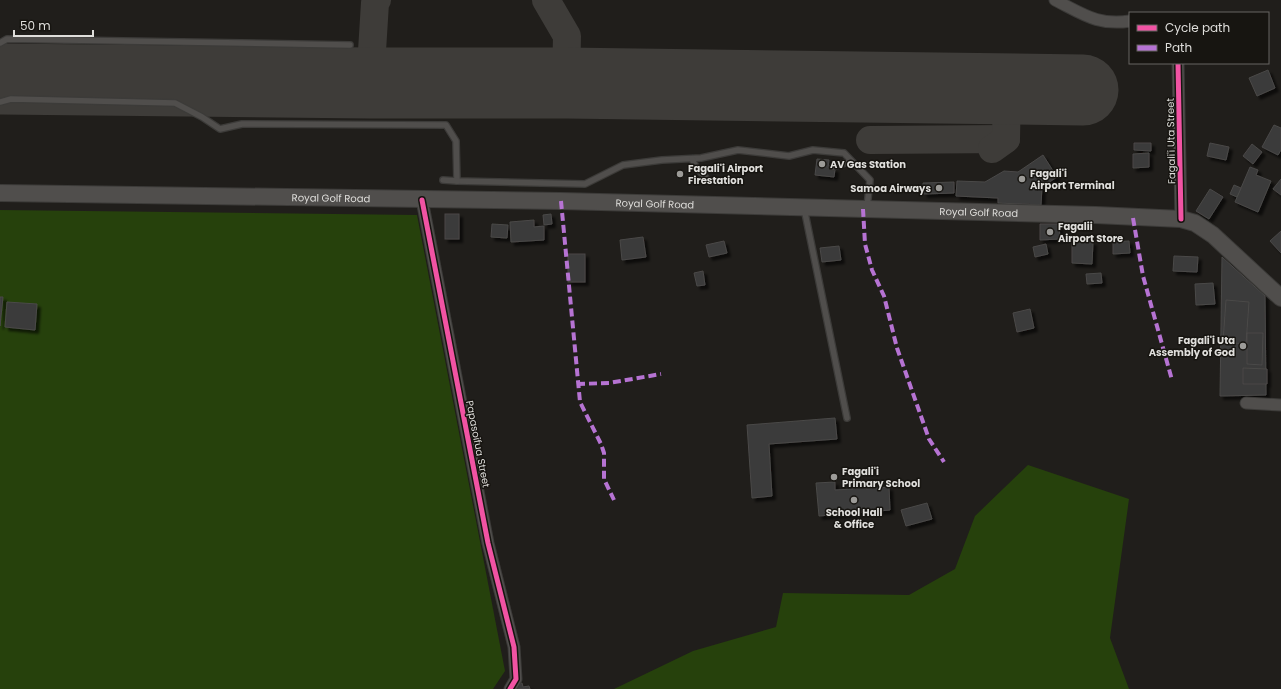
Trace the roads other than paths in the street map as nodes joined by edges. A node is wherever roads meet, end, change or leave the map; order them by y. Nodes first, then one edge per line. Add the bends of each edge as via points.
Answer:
1 (1055, 0) edge
2 (1129, 21) edge
3 (0, 43) edge
4 (350, 45) dead end
5 (1178, 64) edge
6 (0, 102) edge
7 (692, 159) junction
8 (851, 161) junction
9 (833, 167) dead end
10 (706, 178) dead end
11 (443, 180) dead end
12 (457, 181) junction
13 (0, 193) edge
14 (422, 200) junction
15 (804, 208) junction
16 (866, 210) junction
17 (1181, 219) junction
18 (1281, 298) edge
19 (1246, 403) dead end
20 (1281, 405) edge
21 (847, 418) dead end
22 (510, 689) edge

1 - 2 street via 1097,21 1114,24
3 - 4 lane via 7,39
5 - 17 street, Fagali'i Uta Street
6 - 12 lane via 10,99 175,103 220,129 242,124 446,125 456,141
7 - 8 lane via 738,150 789,156 813,150 844,153
7 - 10 lane
7 - 12 lane via 623,165 585,184
8 - 9 lane
8 - 16 lane via 870,180
11 - 12 lane
13 - 14 main road, Royal Golf Road
14 - 15 main road, Royal Golf Road
14 - 22 street, Papasoifua Street via 488,543 514,647 516,679
15 - 16 main road, Royal Golf Road
15 - 21 lane
16 - 17 main road, Royal Golf Road
17 - 18 main road, Royal Golf Road via 1196,223 1213,235
19 - 20 street

